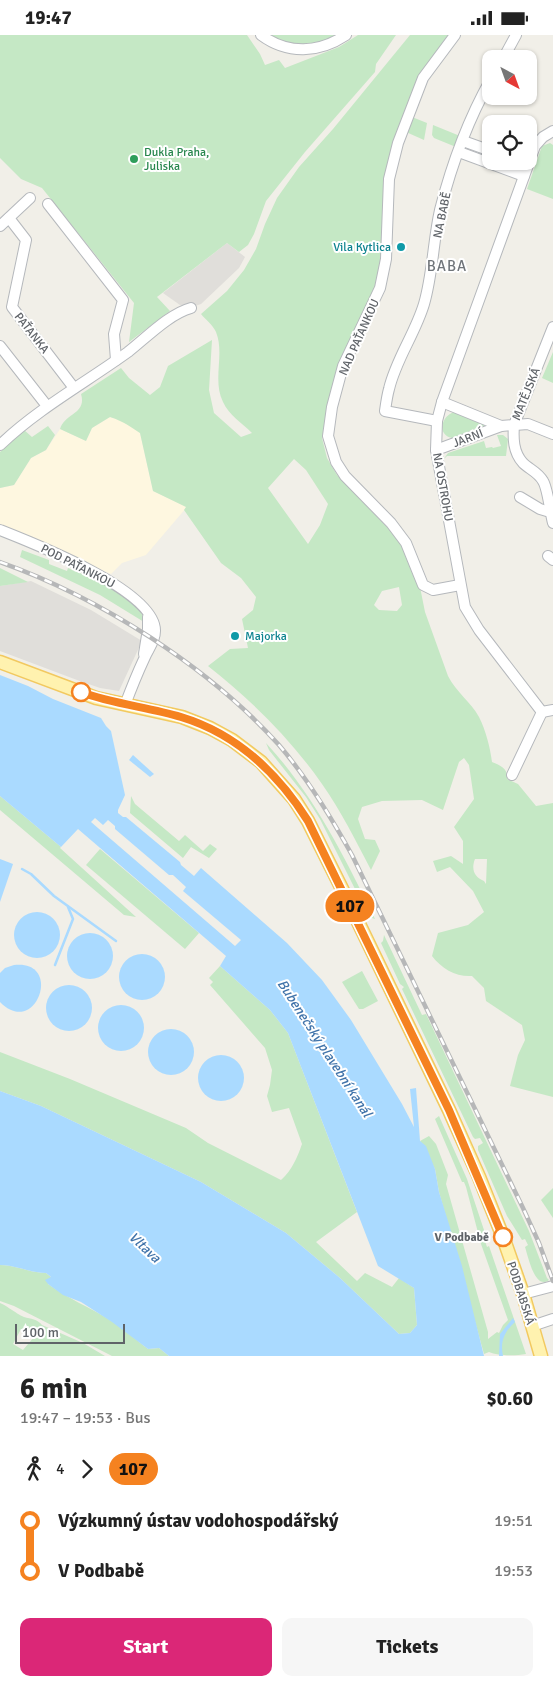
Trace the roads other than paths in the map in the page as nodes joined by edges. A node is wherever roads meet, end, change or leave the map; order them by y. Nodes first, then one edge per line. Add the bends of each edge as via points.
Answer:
1 (261, 35) edge
2 (346, 35) edge
3 (455, 35) edge
4 (516, 35) edge
5 (508, 50) edge
6 (482, 95) edge
7 (553, 131) edge
8 (462, 141) junction
9 (537, 143) edge
10 (482, 148) edge
11 (459, 151) junction
12 (526, 170) edge
13 (524, 176) junction
14 (30, 198) dead end
15 (48, 204) dead end
16 (9, 218) junction
17 (0, 226) edge
18 (191, 309) dead end
19 (553, 327) edge
20 (0, 346) edge
21 (116, 360) junction
22 (74, 388) junction
23 (442, 402) junction
24 (47, 406) junction
25 (438, 421) junction
26 (514, 425) junction
27 (501, 426) junction
28 (553, 434) edge
29 (0, 445) edge
30 (436, 450) junction
31 (520, 497) dead end
32 (550, 512) junction
33 (553, 523) edge
34 (0, 530) edge
35 (460, 585) junction
36 (0, 662) edge
37 (125, 705) junction
38 (553, 710) edge
39 (542, 712) junction
40 (512, 775) dead end
41 (553, 1286) edge
42 (523, 1294) junction
43 (553, 1319) edge
44 (532, 1326) junction
45 (541, 1356) edge

1 - 2 street via 297,50 322,47
3 - 35 street, NAD PAŤANKOU via 424,78 398,143 387,195 387,250 380,288 344,366 332,407 328,436 336,462 345,476 406,543 423,585 433,590
4 - 5 street
6 - 8 street, NA BABĚ
7 - 9 street, NA OSTROHU
8 - 10 street
8 - 11 street, NA BABĚ
11 - 13 street
11 - 25 street, NA BABĚ via 440,211 424,305 389,388 385,411
12 - 13 street, NA OSTROHU
13 - 23 street, NA OSTROHU
14 - 16 street
15 - 21 street via 123,300 114,334
16 - 17 street
16 - 22 street, PAŤANKA via 26,240 12,307
18 - 21 street via 180,312
19 - 26 street, MATĚJSKÁ
20 - 24 street
21 - 22 street
22 - 24 street
23 - 25 street, NA OSTROHU
23 - 27 street, JARNÍ
24 - 29 street
25 - 30 street, NA OSTROHU
26 - 27 street, JARNÍ
26 - 28 street, JARNÍ via 528,424
26 - 32 street, MATĚJSKÁ via 515,451 544,482
27 - 30 street, JARNÍ
30 - 35 street, NA OSTROHU
31 - 32 street
32 - 33 street, MATĚJSKÁ
34 - 37 street, POD PAŤANKOU via 105,577 136,599 148,614 155,628 154,638
35 - 39 street, NA OSTROHU via 465,607 479,630
36 - 37 main road, PODBABSKÁ via 96,698
37 - 42 main road, PODBABSKÁ via 182,717 220,733 261,762 294,799 312,829 449,1110 494,1213
38 - 39 street
39 - 40 street
41 - 42 street
42 - 44 main road, PODBABSKÁ
43 - 44 street
44 - 45 main road, PODBABSKÁ

